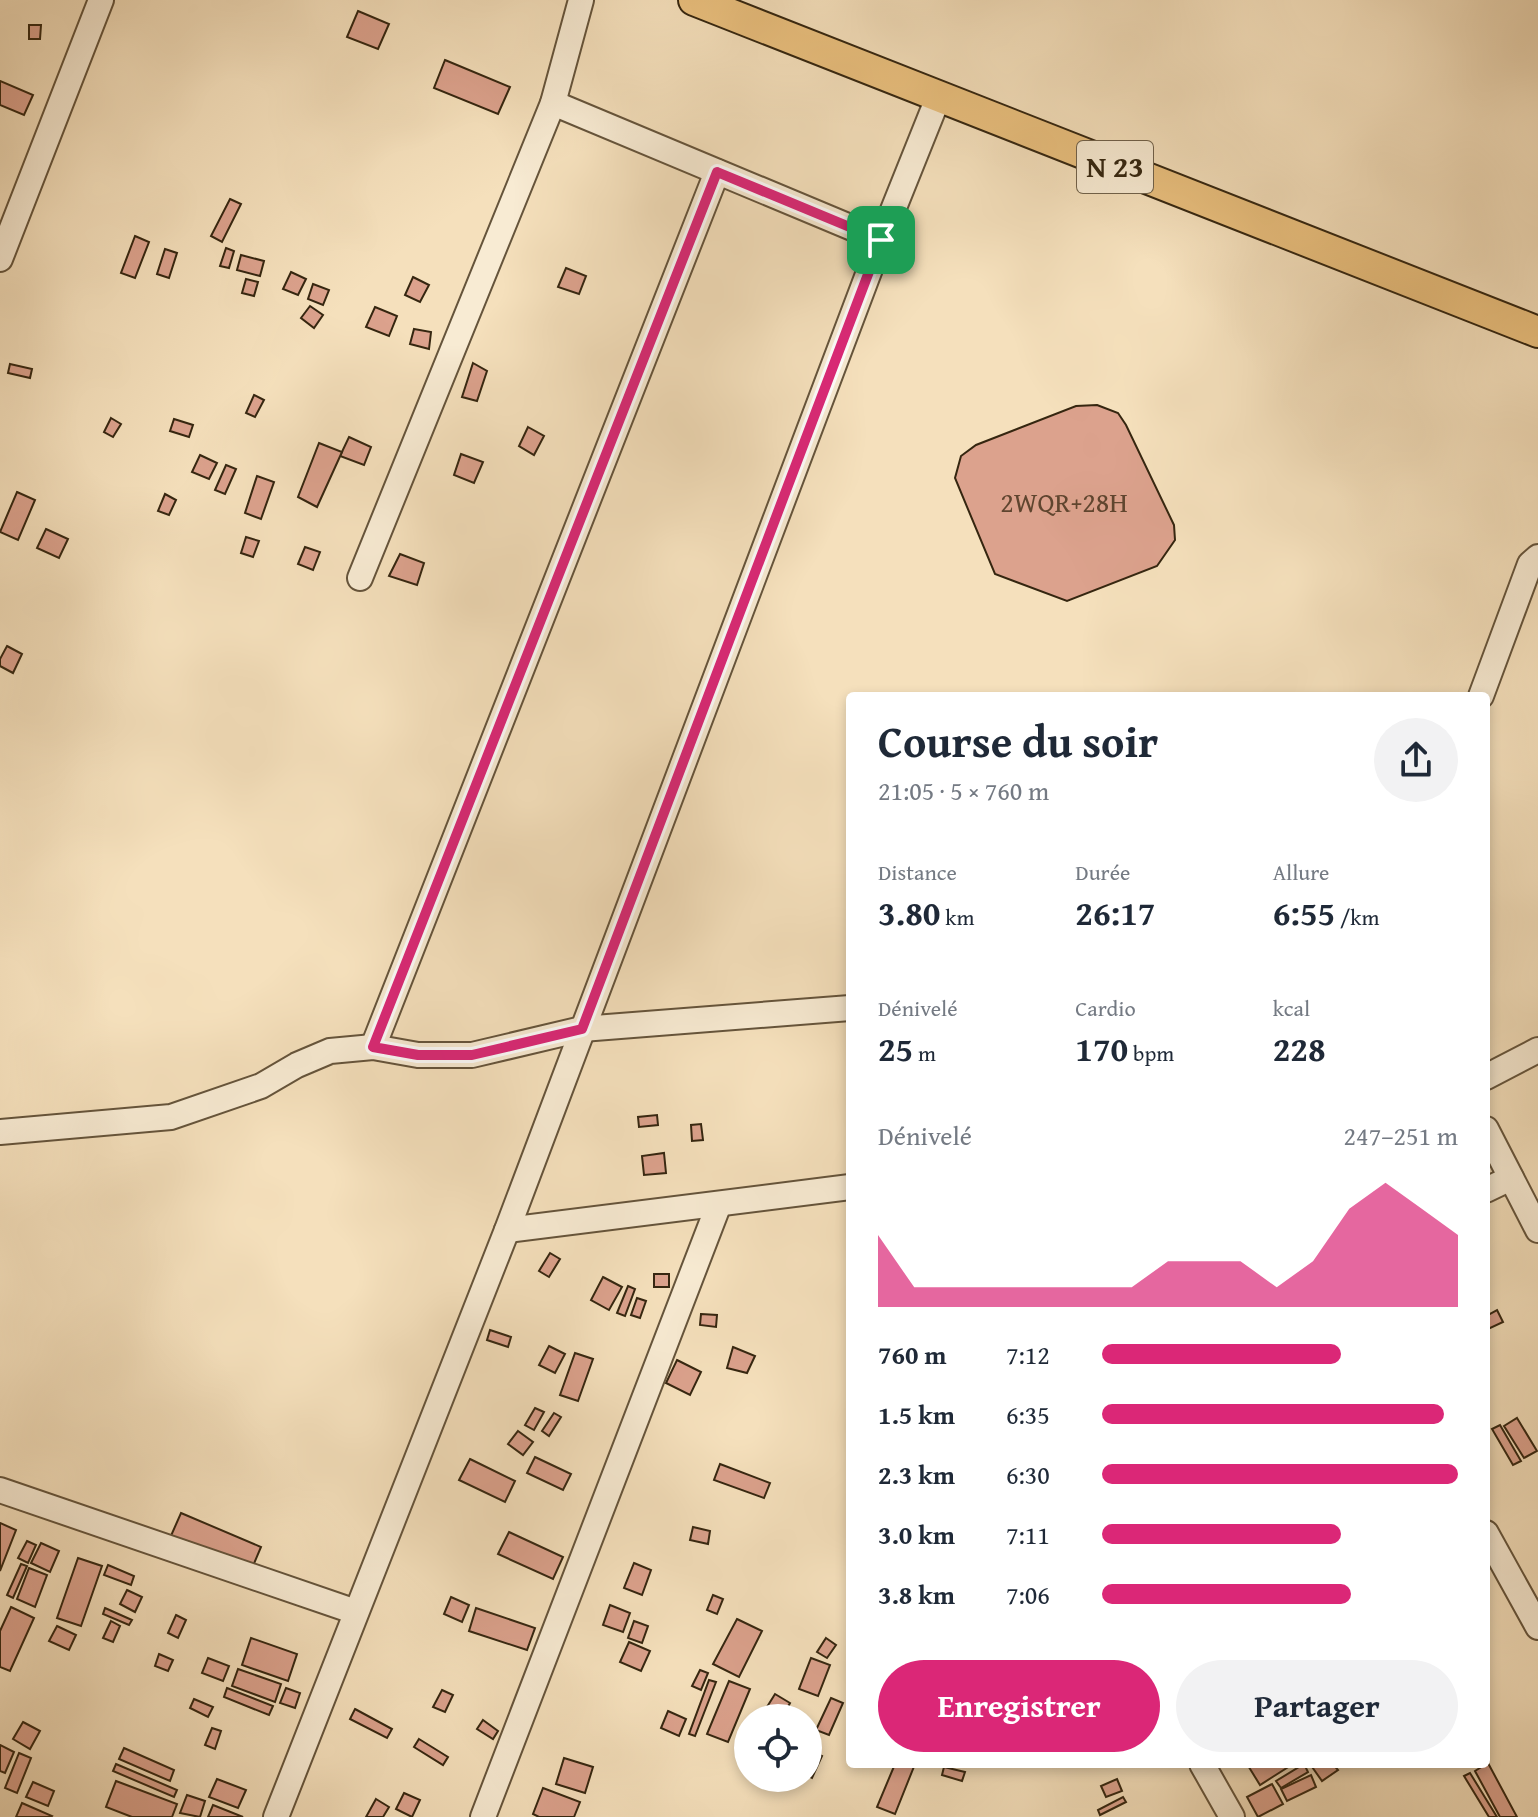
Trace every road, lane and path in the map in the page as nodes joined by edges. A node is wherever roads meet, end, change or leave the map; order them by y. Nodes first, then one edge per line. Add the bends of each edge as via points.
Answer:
1 (101, 0) edge
2 (581, 0) edge
3 (694, 0) edge
4 (938, 98) junction
5 (553, 103) junction
6 (717, 172) junction
7 (881, 240) junction
8 (0, 259) edge
9 (1538, 332) edge
10 (1538, 557) edge
11 (360, 578) dead end
12 (1482, 692) edge
13 (846, 1008) edge
14 (582, 1029) junction
15 (373, 1047) junction
16 (1538, 1050) edge
17 (1490, 1075) edge
18 (0, 1132) edge
19 (1490, 1137) edge
20 (1511, 1178) junction
21 (846, 1188) edge
22 (1490, 1188) edge
23 (719, 1204) junction
24 (507, 1230) junction
25 (1538, 1230) edge
26 (0, 1490) edge
27 (1490, 1540) edge
28 (356, 1612) junction
29 (1538, 1627) edge
30 (1204, 1768) edge
31 (276, 1817) edge
32 (483, 1817) edge
33 (1232, 1817) edge

1 - 8 street
2 - 5 street
3 - 4 main road, N 23
4 - 7 street
4 - 9 main road, N 23
5 - 6 street
5 - 11 street
6 - 7 street
6 - 15 street
7 - 14 street
10 - 12 street via 1530,564
13 - 14 street
14 - 15 street via 472,1055 418,1055
14 - 24 street
15 - 18 street via 330,1051 261,1086 171,1117
16 - 17 street
19 - 20 street
20 - 22 street
20 - 25 street
21 - 23 street
23 - 24 street
23 - 32 street
24 - 28 street
26 - 28 street
27 - 29 street
28 - 31 street
30 - 33 street

